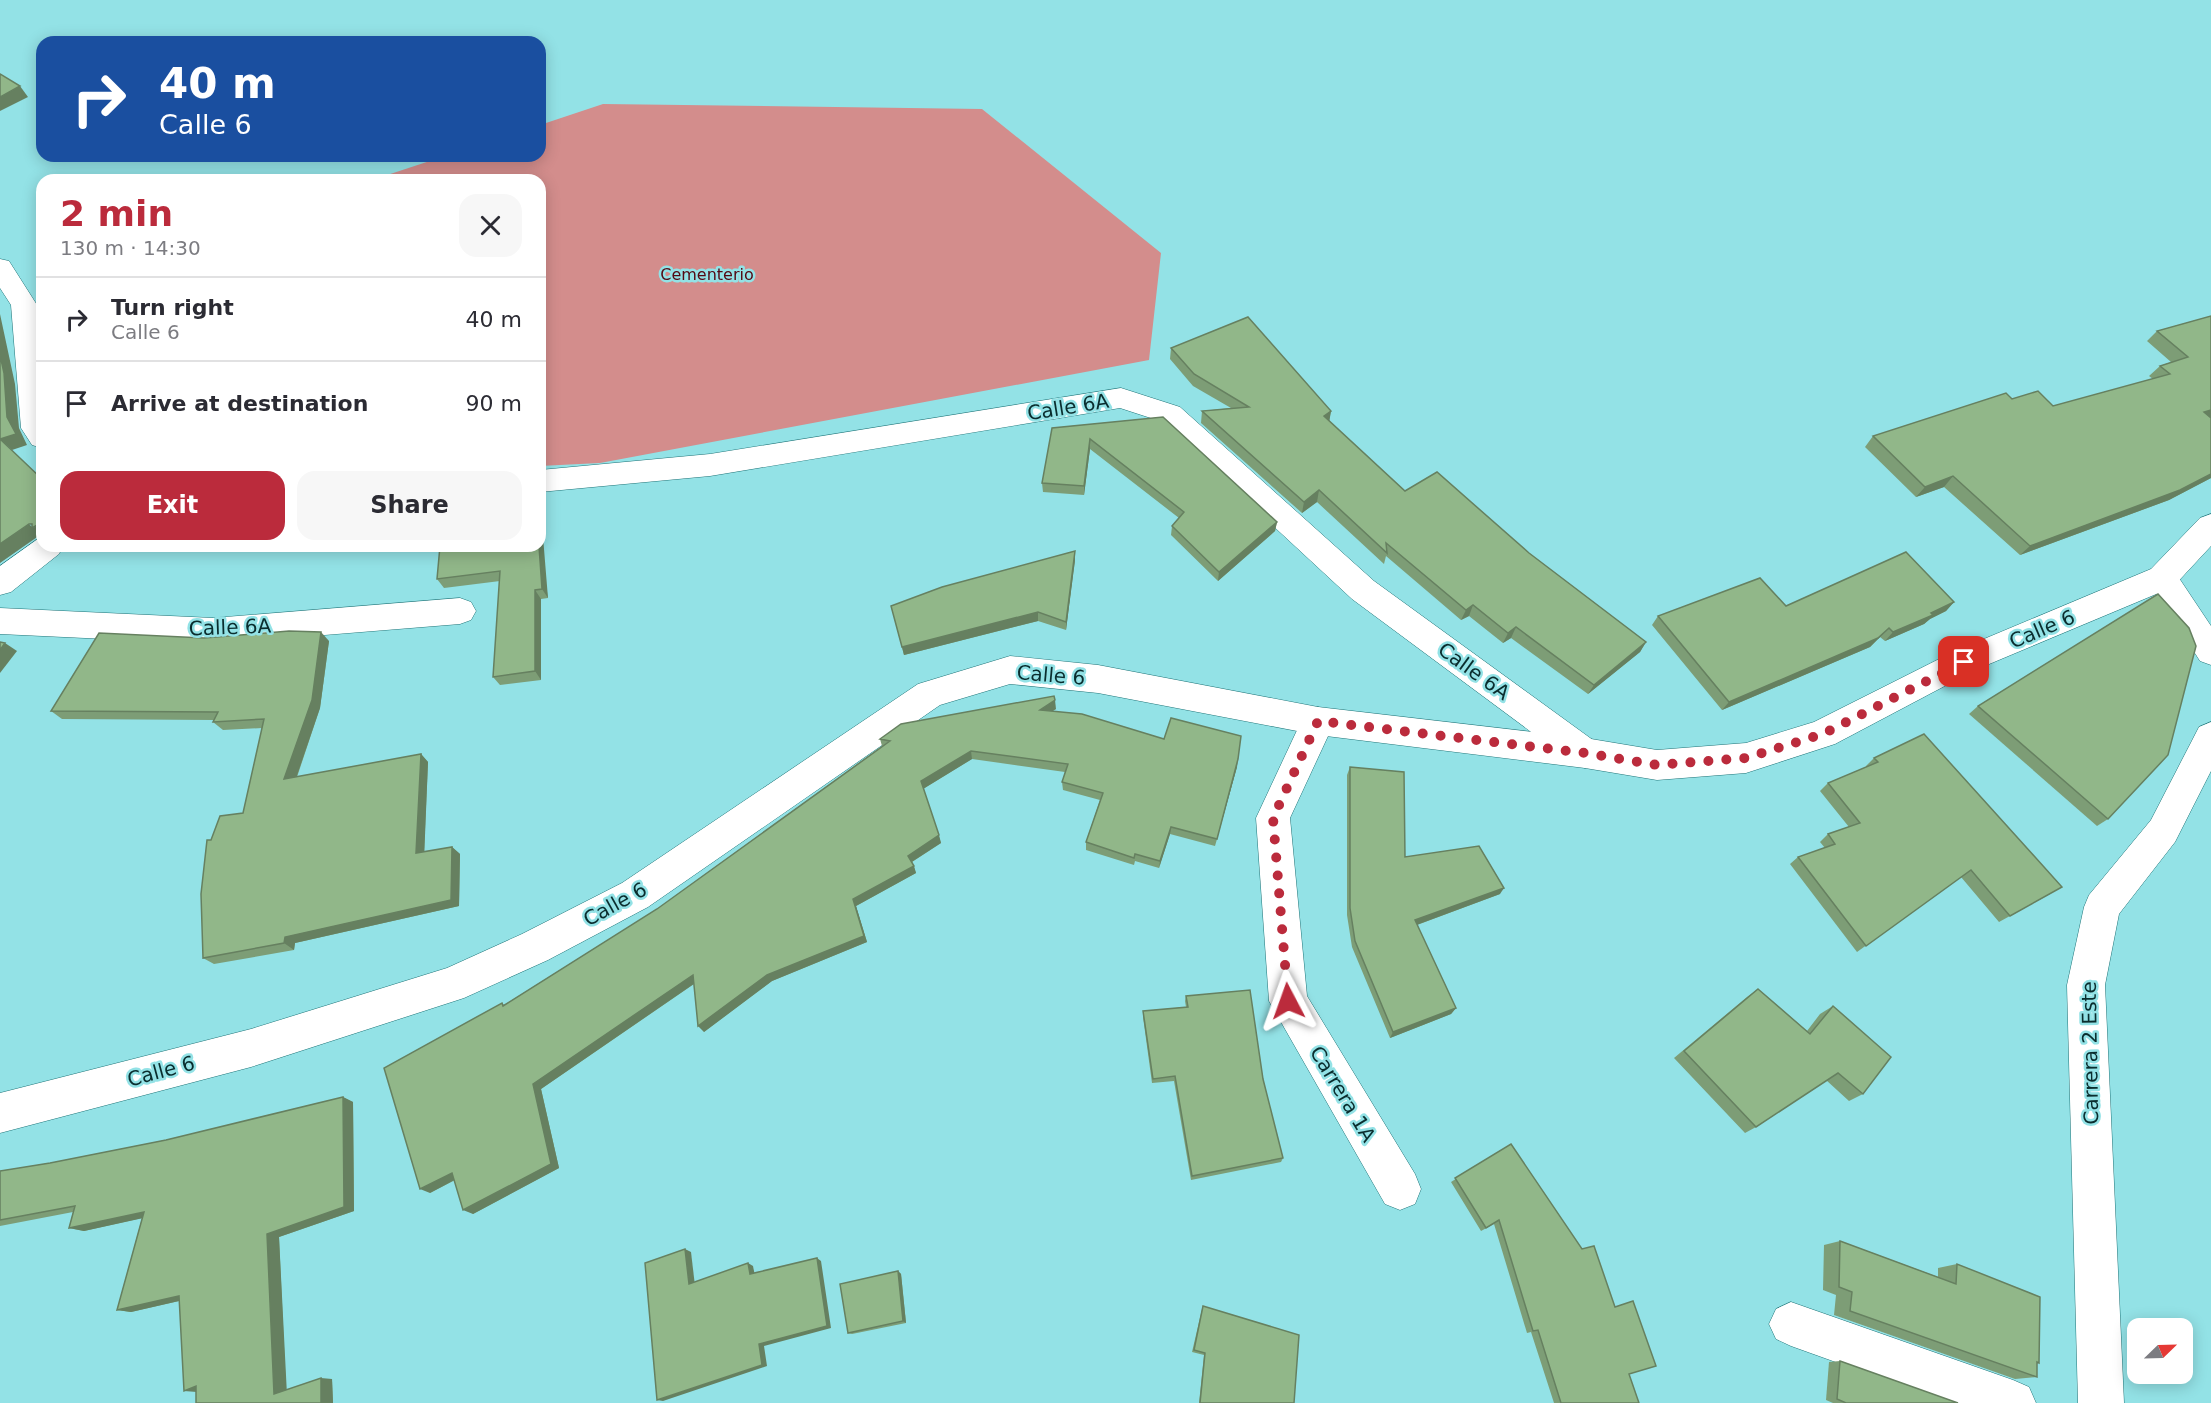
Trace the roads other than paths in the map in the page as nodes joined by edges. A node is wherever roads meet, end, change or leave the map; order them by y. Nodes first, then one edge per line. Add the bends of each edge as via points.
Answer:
1 (0, 267) edge
2 (36, 429) edge
3 (546, 481) edge
4 (2211, 526) edge
5 (40, 552) edge
6 (2162, 578) junction
7 (0, 583) edge
8 (460, 612) dead end
9 (0, 621) edge
10 (2211, 652) edge
11 (1318, 721) junction
12 (2211, 737) edge
13 (1585, 753) junction
14 (0, 1113) edge
15 (1400, 1189) dead end
16 (1791, 1324) dead end
17 (2013, 1403) edge
18 (2101, 1403) edge

1 - 2 street via 24,305
3 - 13 street, Calle 6A via 710,465 1121,398 1170,414 1364,590
4 - 6 street
5 - 7 street
6 - 10 street
6 - 13 street, Calle 6 via 1964,662 1823,734 1746,758 1657,765
8 - 9 street, Calle 6A via 213,631
11 - 13 street, Calle 6
11 - 14 street, Calle 6 via 1098,679 1010,670 930,694 635,895 451,985 251,1048
11 - 15 street, Carrera 1A via 1273,818 1288,1001
12 - 18 street, Carrera 2 Este via 2163,831 2102,907 2086,985
16 - 17 street

